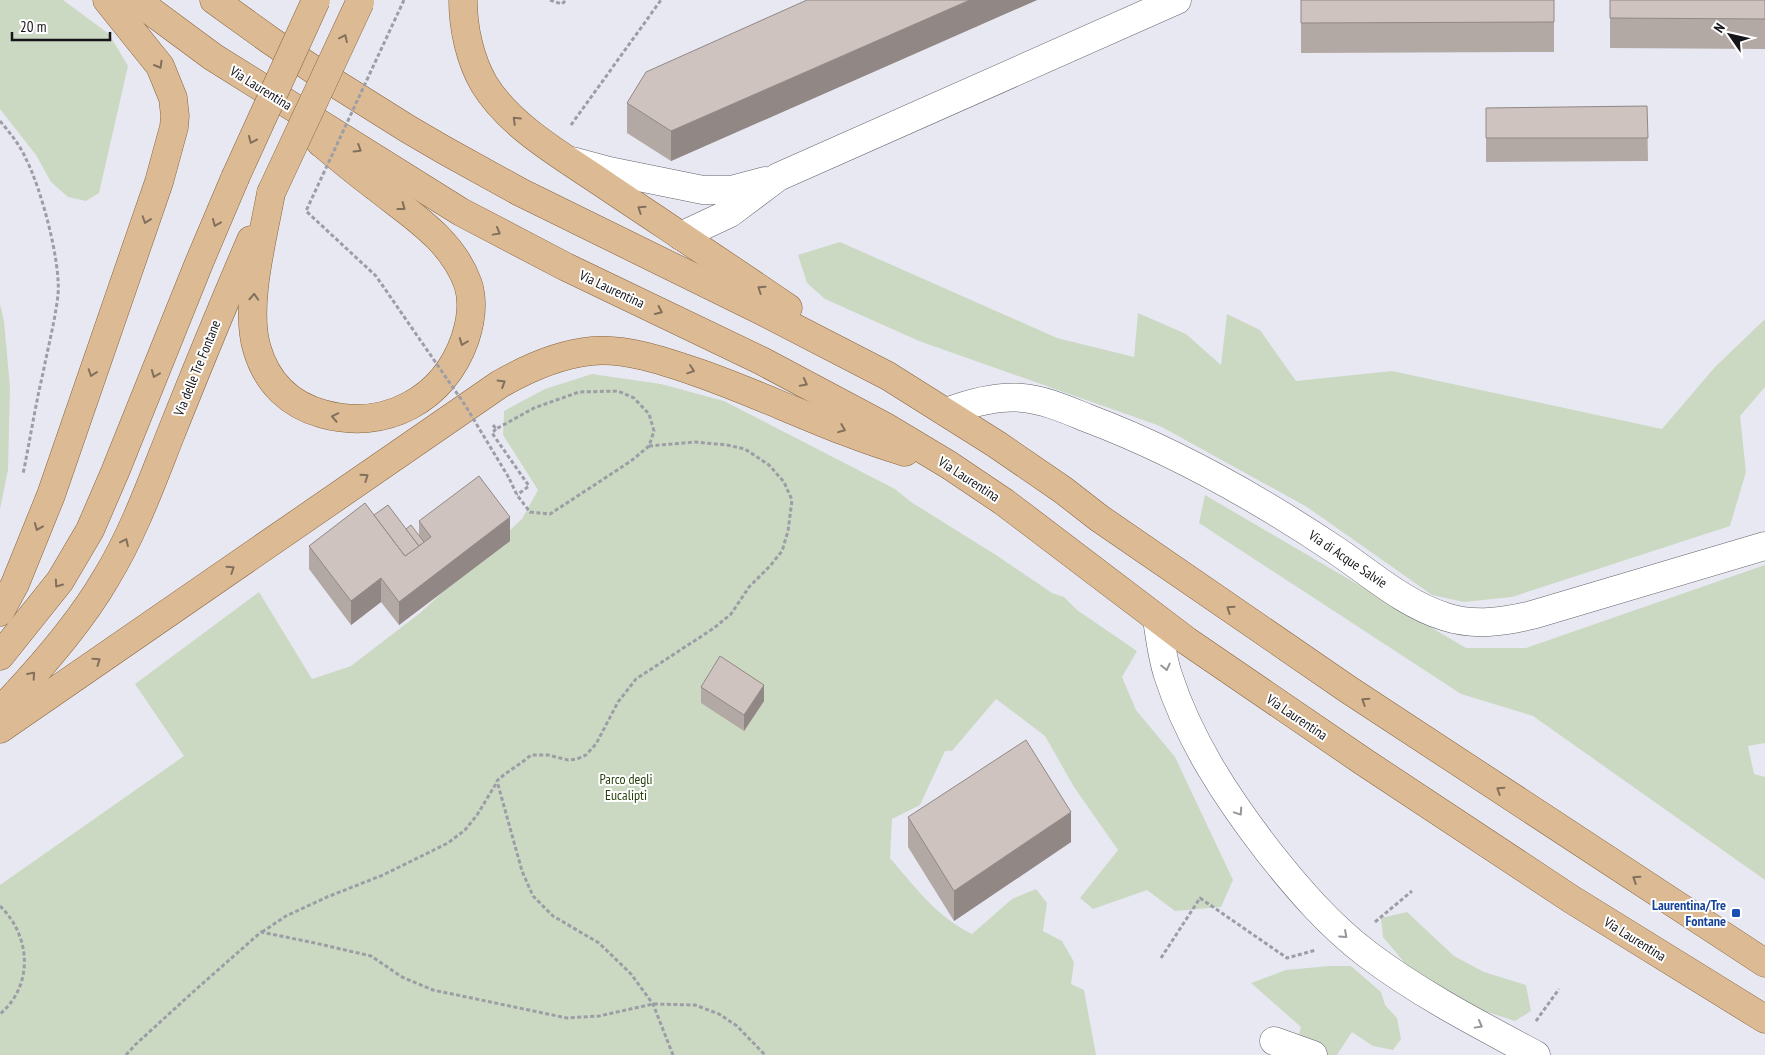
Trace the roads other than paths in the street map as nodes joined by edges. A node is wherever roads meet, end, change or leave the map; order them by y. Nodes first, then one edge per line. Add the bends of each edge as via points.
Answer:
1 (107, 0) edge
2 (136, 0) edge
3 (214, 0) edge
4 (316, 0) edge
5 (464, 0) edge
6 (1177, 0) edge
7 (361, 1) edge
8 (213, 57) junction
9 (569, 160) junction
10 (778, 177) junction
11 (271, 193) junction
12 (681, 236) junction
13 (888, 376) junction
14 (946, 412) junction
15 (949, 465) junction
16 (1765, 546) edge
17 (0, 612) edge
18 (1157, 619) junction
19 (0, 656) edge
20 (0, 711) edge
21 (0, 729) edge
22 (1765, 963) edge
23 (1765, 1019) edge
24 (1274, 1041) dead end
25 (1313, 1055) edge
26 (1536, 1055) edge

1 -> 17 main road via 160,66 173,98 174,127 159,182 51,495
2 - 8 main road, Via Laurentina
3 - 13 main road via 271,42 444,150 520,192
4 -> 19 main road, bridge via 235,178 90,530 60,581
9 -> 5 main road via 524,128 483,83 468,41
6 - 10 lane
11 -> 7 main road, Via delle Tre Fontane, bridge
8 -> 11 main road via 419,220 454,258 467,283 472,304 468,331 456,359 430,391 396,412 374,419 353,420 299,405 284,396 272,382 256,349 253,314 256,272
8 -> 15 main road, Via Laurentina via 388,168 487,226 762,361
9 - 10 lane via 703,190 731,190
12 -> 9 main road
10 - 12 lane via 730,213
20 -> 11 main road, Via delle Tre Fontane via 64,638 113,567 151,484
13 -> 12 main road
13 - 14 main road
14 - 16 lane, Via di Acque Salvie via 967,404 1023,398 1053,405 1115,428 1179,457 1254,499 1332,547 1410,601 1458,620 1494,622 1532,615
22 -> 14 main road via 1349,690
15 - 18 main road, Via Laurentina via 1004,502
21 -> 15 main road via 500,384 561,358 610,352 664,362 746,390 890,448
18 - 23 main road, Via Laurentina via 1518,865
18 -> 26 lane via 1168,674 1204,757 1248,825 1296,886 1324,917 1367,954 1435,999
24 - 25 lane

